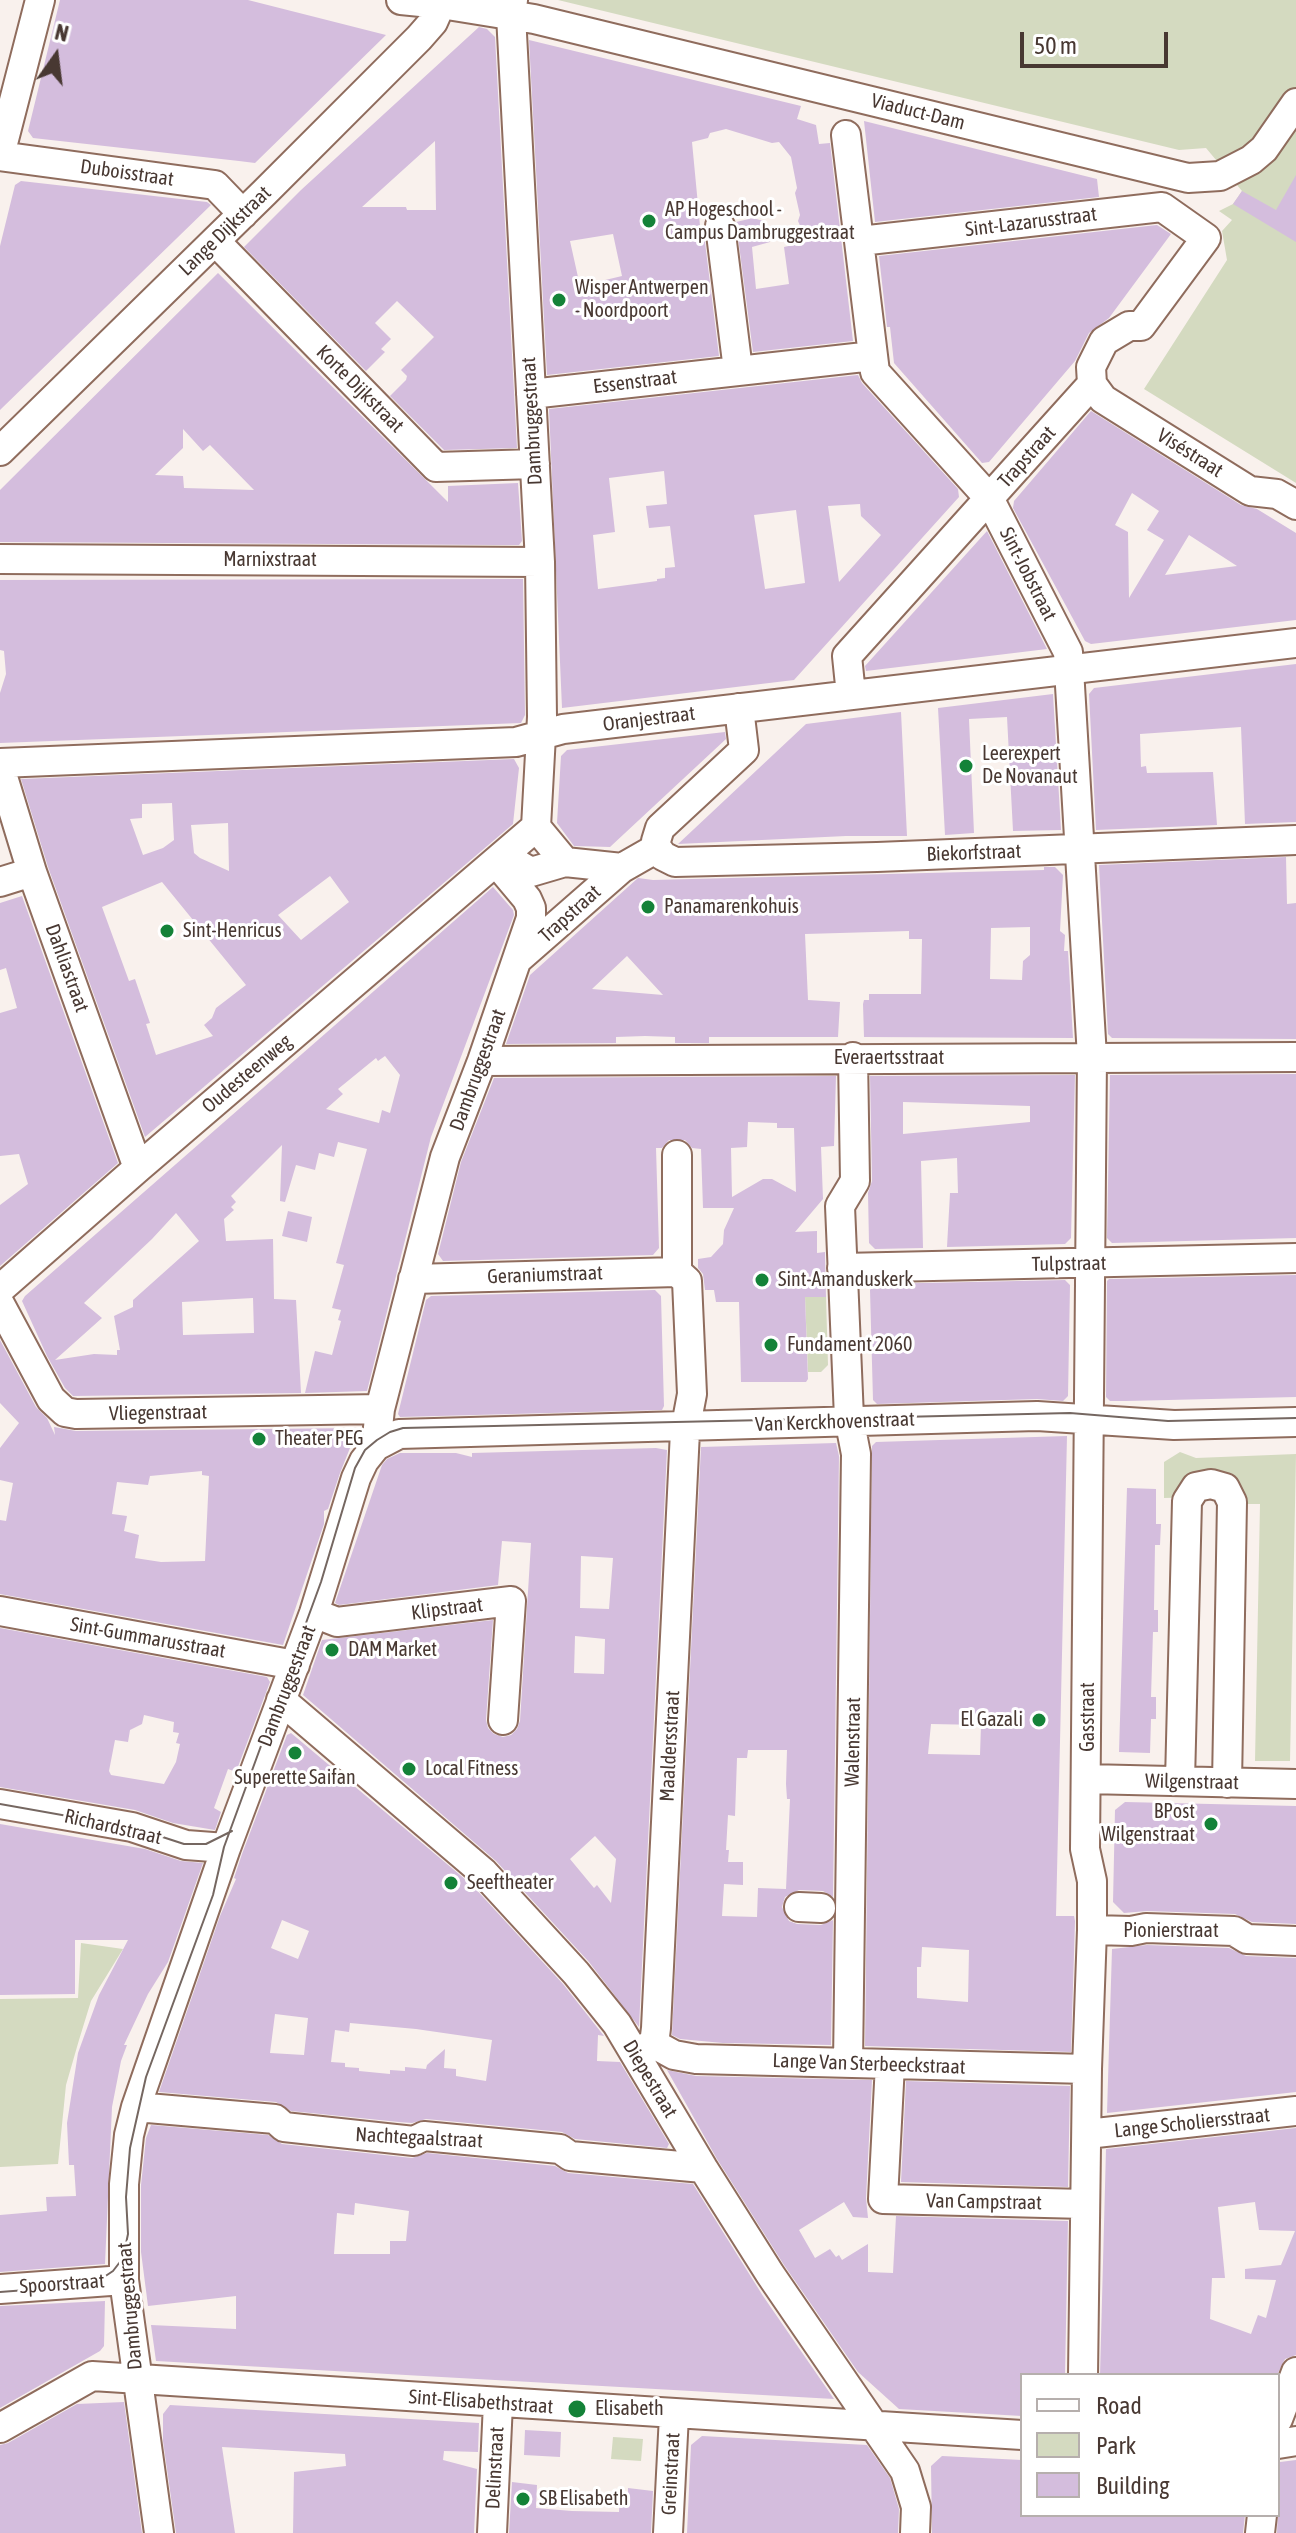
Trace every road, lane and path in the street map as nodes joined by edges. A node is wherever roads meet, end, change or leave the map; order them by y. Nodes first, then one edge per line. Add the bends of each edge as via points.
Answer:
1 (40, 0) edge
2 (401, 0) edge
3 (441, 4) junction
4 (512, 8) edge
5 (1296, 103) edge
6 (846, 135) dead end
7 (0, 156) edge
8 (243, 214) junction
9 (720, 226) dead end
10 (1195, 230) joint
11 (215, 241) junction
12 (860, 241) junction
13 (873, 356) junction
14 (738, 370) junction
15 (1092, 384) junction
16 (531, 394) junction
17 (0, 451) edge
18 (535, 464) junction
19 (989, 498) junction
20 (1296, 505) edge
21 (0, 559) edge
22 (540, 562) junction
23 (1296, 643) edge
24 (1070, 668) junction
25 (851, 695) junction
26 (739, 708) junction
27 (541, 735) junction
28 (0, 765) edge
29 (536, 827) junction
30 (1296, 840) edge
31 (657, 848) junction
32 (1081, 849) junction
33 (496, 862) junction
34 (565, 862) junction
35 (608, 866) junction
36 (32, 872) junction
37 (0, 882) edge
38 (518, 960) junction
39 (853, 1057) junction
40 (1092, 1057) junction
41 (1296, 1057) edge
42 (482, 1061) junction
43 (677, 1155) dead end
44 (138, 1168) junction
45 (1296, 1258) edge
46 (1090, 1263) junction
47 (842, 1268) junction
48 (677, 1272) junction
49 (413, 1279) junction
50 (0, 1289) edge
51 (0, 1304) edge
52 (380, 1409) junction
53 (1089, 1419) junction
54 (849, 1422) junction
55 (1296, 1422) edge
56 (687, 1427) junction
57 (376, 1446) junction
58 (0, 1611) edge
59 (314, 1613) junction
60 (295, 1665) junction
61 (281, 1700) junction
62 (503, 1720) dead end
63 (1087, 1779) junction
64 (1180, 1781) junction
65 (1227, 1783) junction
66 (1296, 1784) edge
67 (0, 1804) edge
68 (226, 1848) junction
69 (1092, 1930) junction
70 (1296, 1941) edge
71 (644, 2048) junction
72 (848, 2063) junction
73 (890, 2064) junction
74 (1087, 2069) junction
75 (136, 2107) junction
76 (1296, 2111) edge
77 (1087, 2134) junction
78 (703, 2168) junction
79 (1085, 2204) junction
80 (124, 2280) junction
81 (0, 2289) edge
82 (1296, 2372) edge
83 (1083, 2373) edge
84 (137, 2379) junction
85 (498, 2403) junction
86 (1280, 2414) edge
87 (674, 2415) junction
88 (0, 2428) edge
89 (874, 2428) junction
90 (1020, 2435) edge
91 (159, 2533) edge
92 (492, 2533) edge
93 (668, 2533) edge
94 (915, 2533) edge

1 - 7 street
2 - 3 street, Viaduct-Dam
3 - 4 street, Viaduct-Dam
3 - 8 street, Lange Dijkstraat via 419,38
4 - 5 street, Viaduct-Dam via 1188,178 1234,170 1264,149
4 - 16 street, Dambruggestraat
6 - 12 street, Sint-Jobstraat
7 - 8 street, Duboisstraat via 215,185
8 - 11 street, Lange Dijkstraat
9 - 14 street
10 - 12 street, Sint-Lazarusstraat via 1162,207
10 - 15 street, Trapstraat via 1206,238 1141,326 1129,326 1104,341 1091,367
11 - 17 street, Lange Dijkstraat
11 - 18 street, Korte Dijkstraat via 436,467
12 - 13 street, Sint-Jobstraat
13 - 14 street, Essenstraat
13 - 19 street, Sint-Jobstraat via 875,372
14 - 16 street, Essenstraat
15 - 19 street, Trapstraat
15 - 20 street, Viséstraat via 1103,399 1250,491 1277,494
16 - 18 street, Dambruggestraat
18 - 22 street, Dambruggestraat
19 - 24 street, Sint-Jobstraat via 1068,652
19 - 25 street, Trapstraat via 847,656
21 - 22 street, Marnixstraat
22 - 27 street, Dambruggestraat
23 - 24 street, Oranjestraat
24 - 25 street, Oranjestraat
24 - 32 street, Sint-Jobstraat
25 - 26 street, Oranjestraat
26 - 27 street, Oranjestraat
26 - 31 street via 744,750 660,828
27 - 28 street, Oranjestraat via 516,742
27 - 29 street, Dambruggestraat
28 - 36 street, Dahliastraat
29 - 33 street
29 - 34 street
30 - 32 street, Biekorfstraat
31 - 32 street, Biekorfstraat via 675,862
31 - 35 street, Trapstraat
32 - 40 street, Sint-Jobstraat
33 - 34 street via 514,862 531,872
33 - 38 street, Dambruggestraat via 531,908
33 - 44 street, Oudesteenweg
34 - 35 street
35 - 38 street, Trapstraat
36 - 37 street
36 - 44 street, Dahliastraat
38 - 42 street, Dambruggestraat
39 - 40 street, Everaertsstraat
39 - 42 street, Everaertsstraat
39 - 47 street, Walenstraat via 855,1181 840,1206
40 - 41 street, Everaertsstraat
40 - 46 street, Gasstraat
42 - 49 street, Dambruggestraat via 445,1157
43 - 48 street, Maaldersstraat
44 - 50 street, Oudesteenweg
45 - 46 street, Tulpstraat
46 - 47 street, Tulpstraat
46 - 53 street, Gasstraat
47 - 54 street, Walenstraat
48 - 49 street, Geraniumstraat
48 - 56 street, Maaldersstraat via 687,1281 692,1394
49 - 52 street, Dambruggestraat
51 - 52 street, Vliegenstraat via 51,1399 65,1412
52 - 57 street, Dambruggestraat
53 - 54 street, Van Kerckhovenstraat
53 - 55 street, Van Kerckhovenstraat via 1174,1425
53 - 63 street, Gasstraat
54 - 56 street, Van Kerckhovenstraat
54 - 72 street, Walenstraat via 856,1454 826,1908
56 - 57 street, Van Kerckhovenstraat via 399,1434
56 - 71 street, Maaldersstraat
57 - 59 street, Dambruggestraat via 356,1478
58 - 60 street, Sint-Gummarusstraat
59 - 60 street, Dambruggestraat
59 - 62 street, Klipstraat via 337,1622 511,1601
60 - 61 street, Dambruggestraat
61 - 68 street, Dambruggestraat
61 - 71 street, Diepestraat via 484,1873
63 - 64 street, Wilgenstraat
63 - 69 street, Gasstraat via 1085,1849 1092,1881
64 - 65 street, Wilgenstraat
64 - 65 street via 1187,1501 1196,1487 1211,1484 1225,1488 1232,1502
65 - 66 street, Wilgenstraat
67 - 68 street, Richardstraat via 132,1827 186,1845
68 - 75 street, Dambruggestraat
69 - 70 street, Pionierstraat via 1234,1931 1247,1939
69 - 74 street, Gasstraat
71 - 72 street, Lange Van Sterbeeckstraat via 696,2059
71 - 78 street, Diepestraat
72 - 73 street, Lange Van Sterbeeckstraat
73 - 74 street, Lange Van Sterbeeckstraat
73 - 79 street, Van Campstraat via 883,2199
74 - 77 street, Gasstraat
75 - 78 street, Nachtegaalstraat via 275,2119 284,2127 414,2141 424,2136
75 - 80 street, Dambruggestraat via 124,2184
76 - 77 street, Lange Scholiersstraat
77 - 79 street, Gasstraat
78 - 89 street, Diepestraat
79 - 83 street, Gasstraat
80 - 81 street, Spoorstraat
80 - 84 street, Dambruggestraat
82 - 86 street
84 - 85 street, Sint-Elisabethstraat
84 - 88 street, Sint-Elisabethstraat via 92,2376
84 - 91 street, Dambruggestraat
85 - 87 street, Sint-Elisabethstraat
85 - 92 street, Delinstraat
87 - 89 street, Sint-Elisabethstraat
87 - 93 street, Greinstraat
89 - 90 street, Sint-Elisabethstraat
89 - 94 street, Diepestraat via 909,2479

